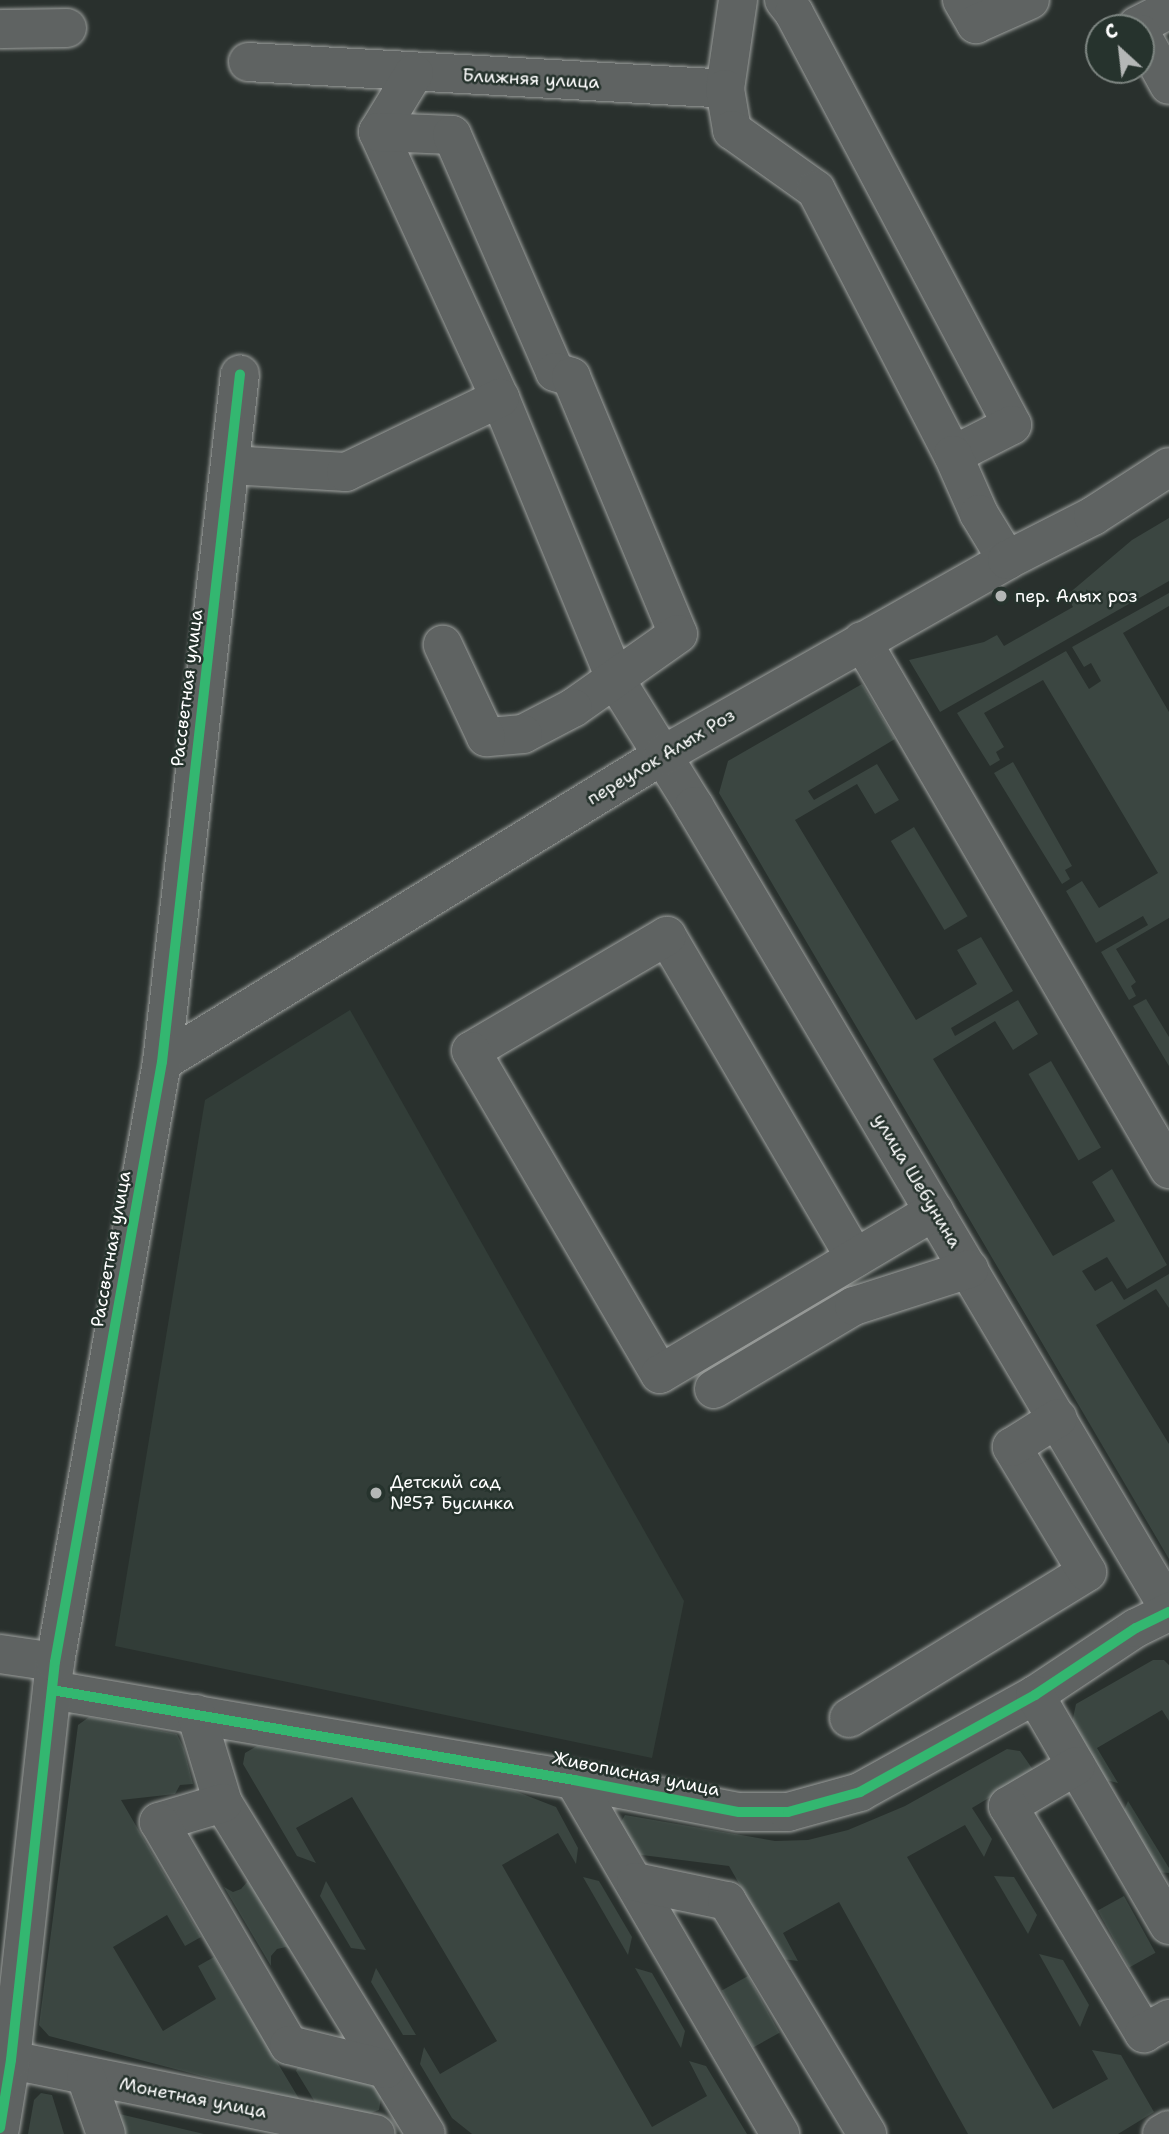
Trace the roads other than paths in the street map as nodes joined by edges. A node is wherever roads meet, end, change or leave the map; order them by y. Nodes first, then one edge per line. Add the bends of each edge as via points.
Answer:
1 (738, 0) edge
2 (784, 0) edge
3 (962, 0) edge
4 (1030, 0) edge
5 (66, 28) dead end
6 (0, 29) edge
7 (1155, 52) edge
8 (248, 62) dead end
9 (414, 73) junction
10 (1169, 85) edge
11 (724, 89) junction
12 (378, 132) junction
13 (240, 374) dead end
14 (500, 398) junction
15 (953, 455) junction
16 (230, 465) junction
17 (1169, 467) edge
18 (1007, 560) junction
19 (862, 641) junction
20 (443, 645) dead end
21 (615, 679) junction
22 (663, 755) junction
23 (162, 1062) junction
24 (1169, 1169) edge
25 (934, 1211) junction
26 (855, 1258) junction
27 (969, 1269) junction
28 (714, 1389) dead end
29 (1058, 1418) junction
30 (1169, 1610) edge
31 (0, 1654) edge
32 (53, 1676) junction
33 (1035, 1695) junction
34 (196, 1714) junction
35 (849, 1717) dead end
36 (1076, 1766) junction
37 (575, 1780) junction
38 (223, 1803) junction
39 (636, 1882) junction
40 (1169, 1925) edge
41 (1169, 2019) edge
42 (11, 2060) junction
43 (386, 2068) junction
44 (86, 2077) junction
45 (0, 2127) edge
46 (1169, 2130) edge
47 (106, 2134) edge
48 (376, 2134) edge
49 (426, 2134) edge
50 (780, 2134) edge
51 (867, 2134) edge
52 (1162, 2134) edge

1 - 11 street
2 - 15 street via 1012,425
3 - 4 street via 976,24
5 - 6 street
7 - 10 street
8 - 9 street, Ближняя улица
9 - 11 street, Ближняя улица
9 - 12 street
11 - 15 street via 732,130 816,190
12 - 14 street, улица Шебунина
12 - 21 street via 452,135 555,372 571,377 678,634
13 - 16 street, Рассветная улица
14 - 16 street via 345,472
14 - 21 street, улица Шебунина
15 - 18 street via 979,514
16 - 23 street, Рассветная улица
17 - 18 street, переулок Алых Роз via 1093,516
18 - 19 street, переулок Алых Роз
19 - 22 street, переулок Алых Роз
19 - 24 street
20 - 21 street via 486,737 523,734
21 - 22 street, улица Шебунина
22 - 23 street, переулок Алых Роз
22 - 25 street, улица Шебунина
23 - 32 street, Рассветная улица
25 - 26 street
25 - 27 street, улица Шебунина
26 - 26 street via 660,1374 471,1051 667,936
27 - 28 street via 854,1306
27 - 29 street, улица Шебунина
29 - 30 street, улица Шебунина
29 - 35 street via 1012,1447 1087,1572
30 - 33 street, Живописная улица
31 - 32 street, Живописная улица
32 - 34 street, Живописная улица
32 - 42 street, Рассветная улица
33 - 36 street
33 - 37 street, Живописная улица via 860,1792 788,1812 739,1812
34 - 37 street, Живописная улица
34 - 38 street
36 - 40 street
36 - 41 street via 1008,1806 1144,2033
37 - 39 street
38 - 43 street
38 - 43 street via 159,1822 289,2045
39 - 50 street
39 - 51 street via 727,1901
42 - 44 street, Монетная улица
42 - 45 street, Рассветная улица
43 - 49 street
44 - 47 street
44 - 48 street, Монетная улица
46 - 52 street

